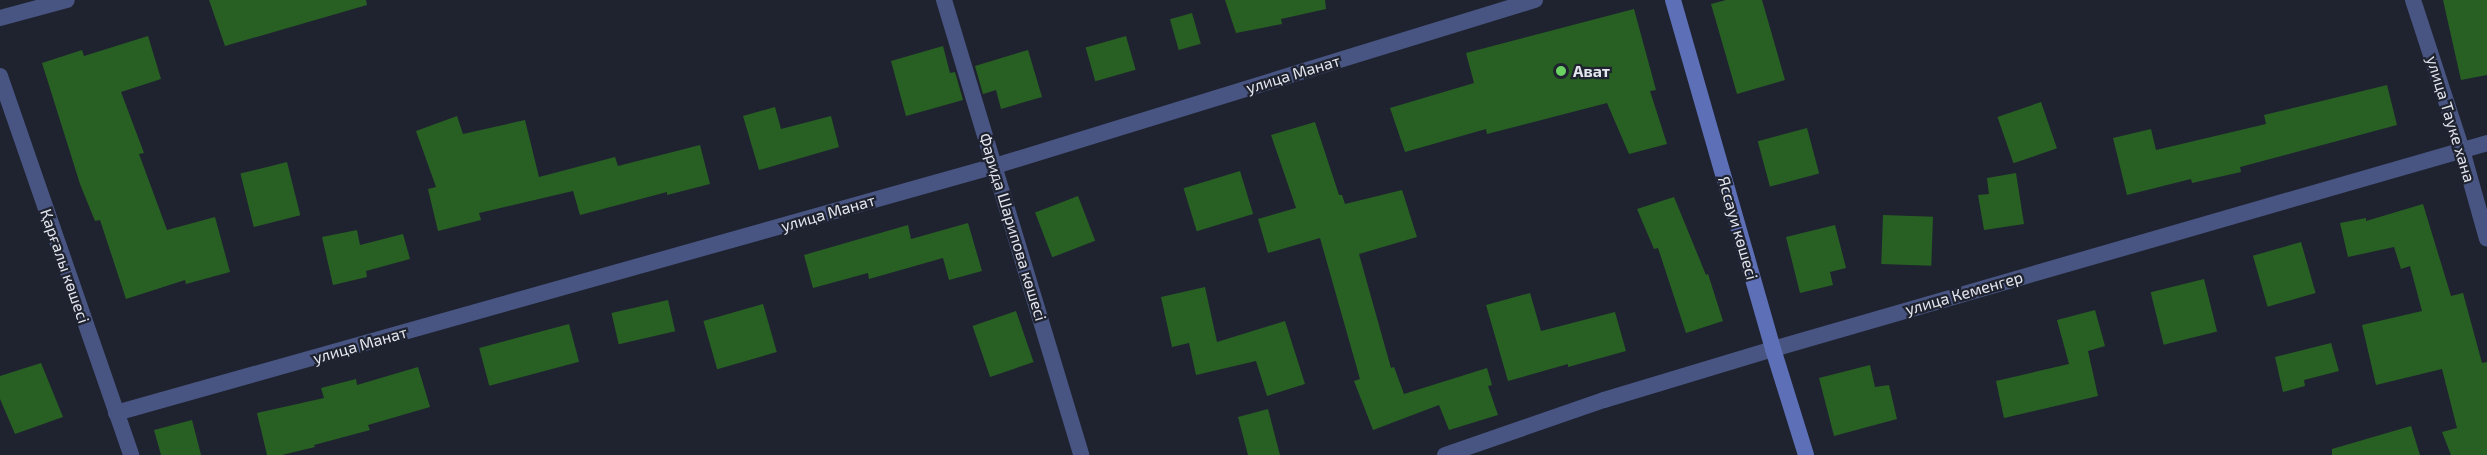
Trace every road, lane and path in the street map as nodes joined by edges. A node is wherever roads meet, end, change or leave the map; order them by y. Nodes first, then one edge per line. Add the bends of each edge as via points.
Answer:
1 (67, 0) edge
2 (944, 0) edge
3 (1535, 0) edge
4 (1673, 0) edge
5 (2413, 0) edge
6 (0, 18) edge
7 (0, 76) edge
8 (2487, 143) edge
9 (2462, 150) junction
10 (995, 166) junction
11 (2487, 239) edge
12 (1773, 349) junction
13 (116, 413) junction
14 (131, 455) edge
15 (1081, 455) edge
16 (1445, 455) edge
17 (1806, 455) edge

1 - 6 street
2 - 10 street, Фарида Шарипова көшесі
3 - 10 street, улица Манат
4 - 12 main road, Яссауи көшесі
5 - 9 street, улица Тауке хана
7 - 13 street, Қарғалы көшесі
8 - 9 street, улица Кеменгер
9 - 11 street, улица Тауке хана
9 - 12 street, улица Кеменгер
10 - 13 street, улица Манат
10 - 15 street, Фарида Шарипова көшесі
12 - 16 street, улица Кеменгер via 1604,400
12 - 17 main road, Яссауи көшесі
13 - 14 street, Қарғалы көшесі

